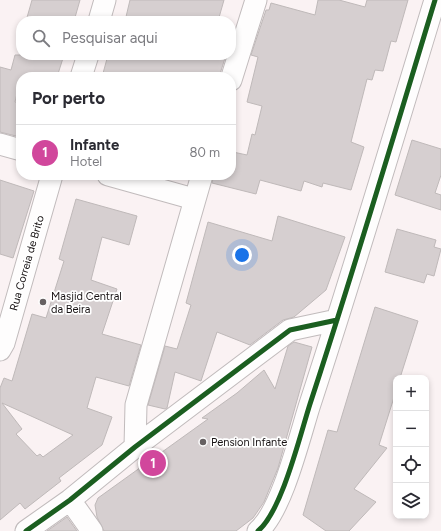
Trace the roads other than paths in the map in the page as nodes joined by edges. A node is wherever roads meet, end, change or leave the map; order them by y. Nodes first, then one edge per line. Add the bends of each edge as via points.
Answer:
1 (105, 0) edge
2 (256, 0) edge
3 (435, 0) edge
4 (100, 16) edge
5 (86, 60) edge
6 (83, 72) edge
7 (234, 72) edge
8 (0, 144) edge
9 (16, 149) edge
10 (50, 180) edge
11 (126, 180) edge
12 (200, 180) edge
13 (194, 199) junction
14 (337, 320) junction
15 (1, 345) edge
16 (135, 447) junction
17 (70, 500) junction
18 (26, 531) edge
19 (92, 531) edge
20 (258, 531) edge

1 - 4 street
2 - 7 street
3 - 14 street
5 - 6 street
8 - 9 street
10 - 15 street, Rua Correia de Brito
11 - 13 street
12 - 13 street
13 - 16 street via 136,405
14 - 16 street via 290,330
14 - 20 street via 281,494 265,526
16 - 17 street
17 - 18 street
17 - 19 street

